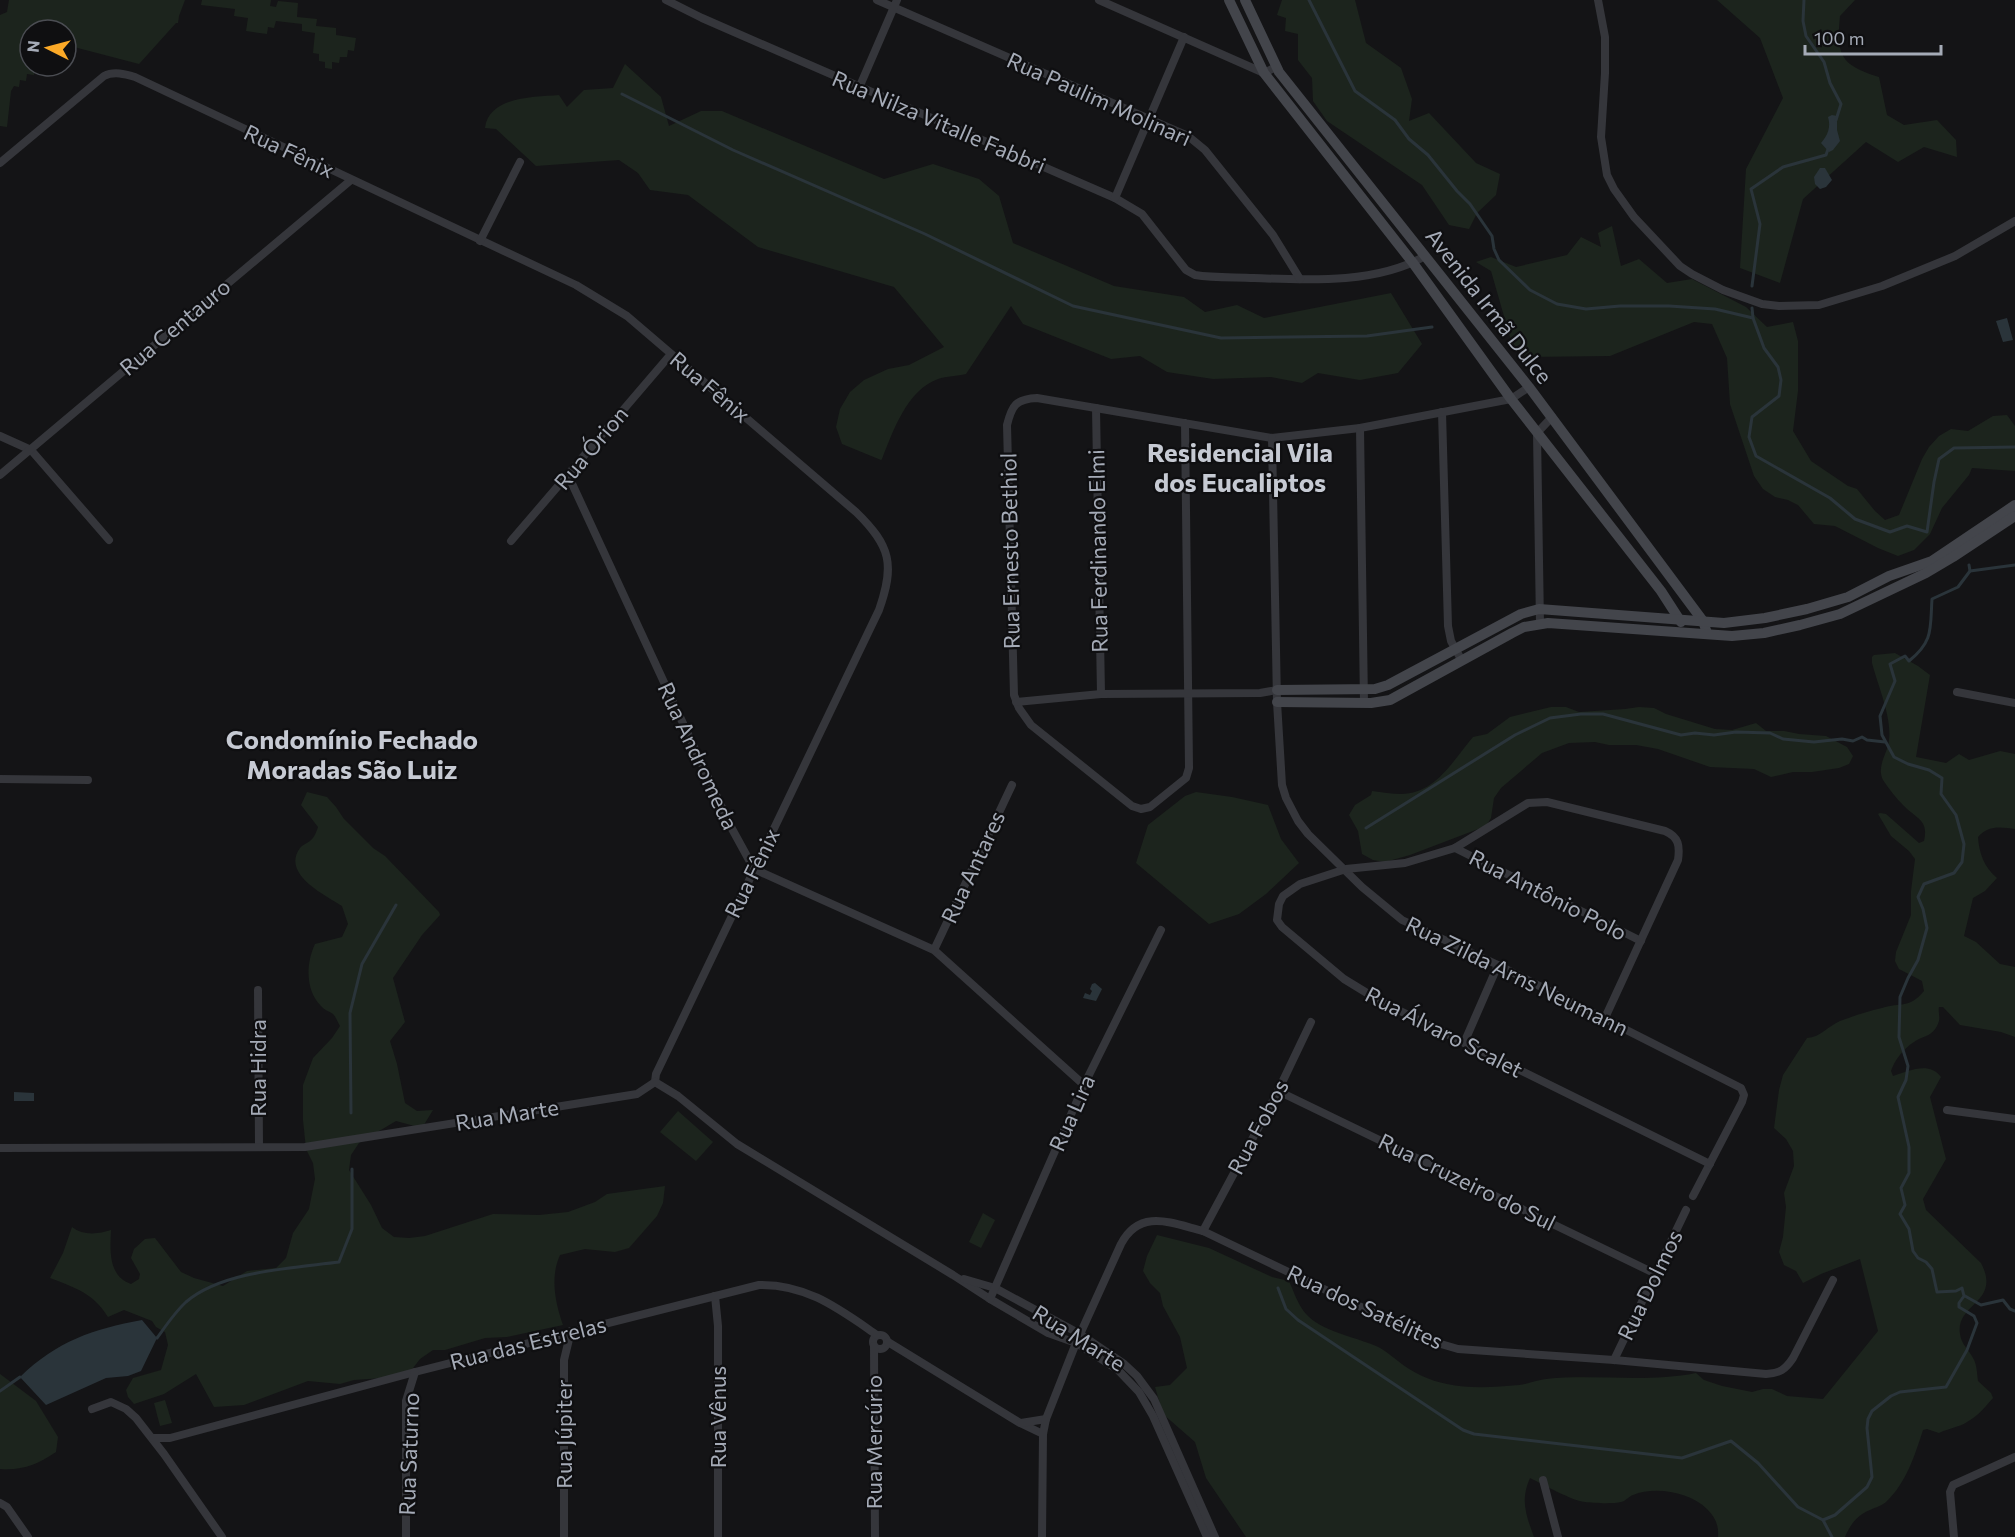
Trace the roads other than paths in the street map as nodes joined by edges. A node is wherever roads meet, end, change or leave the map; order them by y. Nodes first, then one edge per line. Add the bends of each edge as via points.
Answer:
1 (666, 0) edge
2 (877, 0) edge
3 (1099, 0) edge
4 (1229, 0) edge
5 (1245, 0) edge
6 (1598, 0) edge
7 (896, 4) edge
8 (1184, 37) junction
9 (1276, 67) junction
10 (1264, 73) junction
11 (859, 88) junction
12 (1150, 118) junction
13 (520, 162) dead end
14 (0, 163) edge
15 (351, 180) junction
16 (1115, 198) junction
17 (2015, 221) edge
18 (480, 241) junction
19 (1425, 256) junction
20 (1413, 263) junction
21 (1300, 279) junction
22 (671, 354) junction
23 (1529, 387) junction
24 (1511, 399) junction
25 (1096, 408) junction
26 (1442, 412) junction
27 (1552, 417) junction
28 (1185, 423) junction
29 (1360, 428) junction
30 (1537, 433) junction
31 (0, 436) edge
32 (1272, 438) junction
33 (32, 450) junction
34 (0, 475) edge
35 (568, 475) junction
36 (2015, 505) edge
37 (2015, 516) edge
38 (109, 540) dead end
39 (511, 541) dead end
40 (1889, 576) junction
41 (1894, 589) junction
42 (1539, 609) junction
43 (1680, 618) junction
44 (1703, 621) junction
45 (1540, 624) junction
46 (1685, 632) junction
47 (1707, 633) junction
48 (1455, 650) junction
49 (1462, 661) junction
50 (1364, 689) junction
51 (1277, 690) junction
52 (1957, 692) dead end
53 (1260, 693) junction
54 (1101, 694) junction
55 (1188, 694) junction
56 (1016, 702) junction
57 (1277, 702) junction
58 (1364, 703) junction
59 (2015, 703) edge
60 (0, 779) edge
61 (88, 780) dead end
62 (1012, 785) dead end
63 (1455, 848) junction
64 (754, 869) junction
65 (1346, 869) junction
66 (1161, 930) dead end
67 (1641, 941) junction
68 (933, 950) junction
69 (1498, 964) junction
70 (258, 990) dead end
71 (1604, 1020) junction
72 (1311, 1022) dead end
73 (1464, 1043) junction
74 (655, 1082) junction
75 (1084, 1085) junction
76 (1278, 1091) junction
77 (1947, 1110) dead end
78 (2015, 1119) edge
79 (259, 1146) junction
80 (0, 1148) edge
81 (1710, 1164) junction
82 (1694, 1196) dead end
83 (1686, 1210) dead end
84 (1203, 1231) junction
85 (1656, 1274) junction
86 (953, 1275) junction
87 (1833, 1280) dead end
88 (995, 1288) junction
89 (715, 1296) junction
90 (990, 1299) junction
91 (1033, 1310) junction
92 (1028, 1322) junction
93 (571, 1331) junction
94 (1080, 1334) junction
95 (877, 1335) junction
96 (888, 1342) junction
97 (1076, 1343) junction
98 (874, 1346) junction
99 (1614, 1360) junction
100 (415, 1372) junction
101 (92, 1409) dead end
102 (1046, 1419) junction
103 (1020, 1423) junction
104 (1043, 1434) junction
105 (153, 1438) junction
106 (170, 1438) junction
107 (164, 1454) junction
108 (2015, 1457) edge
109 (1543, 1480) dead end
110 (0, 1503) edge
111 (28, 1537) edge
112 (222, 1537) edge
113 (406, 1537) edge
114 (564, 1537) edge
115 (718, 1537) edge
116 (875, 1537) edge
117 (1042, 1537) edge
118 (1207, 1537) edge
119 (1215, 1537) edge
120 (1558, 1537) edge
121 (1954, 1537) edge

1 - 11 street, Rua Nilza Vitalle Fabbri
2 - 7 street, Rua Paulim Molinari
3 - 8 street
4 - 10 street, Avenida Irmã Dulce
5 - 9 street, Avenida Irmã Dulce
6 - 17 street via 1605,37 1601,137 1607,175 1634,217 1673,259 1708,283 1762,304 1819,305 1882,286 1955,256
7 - 11 street
7 - 12 street, Rua Paulim Molinari
8 - 10 street
8 - 12 street
9 - 10 street
9 - 19 street, Avenida Irmã Dulce
10 - 20 street, Avenida Irmã Dulce
11 - 16 street, Rua Nilza Vitalle Fabbri
12 - 16 street
12 - 21 street, Rua Paulim Molinari via 1198,143 1273,235
13 - 18 street
14 - 15 street, Rua Fênix via 104,76 118,73 135,77
15 - 18 street, Rua Fênix
15 - 33 street, Rua Centauro
16 - 21 street, Rua Nilza Vitalle Fabbri via 1142,214 1190,273
18 - 22 street, Rua Fênix via 593,294 627,316
19 - 20 street
19 - 23 street, Avenida Irmã Dulce
20 - 21 street via 1354,276
20 - 24 street, Avenida Irmã Dulce
22 - 35 street, Rua Órion
22 - 64 street, Rua Fênix via 862,517 878,536 889,570 879,610
23 - 24 street
23 - 27 street, Avenida Irmã Dulce
24 - 26 street
24 - 30 street, Avenida Irmã Dulce
25 - 28 street
25 - 54 street, Rua Ferdinando Elmi
25 - 56 street, Rua Ernesto Bethiol via 1026,399 1011,409 1007,425 1012,682
26 - 29 street
26 - 48 street via 1448,626
27 - 30 street
27 - 44 street, Avenida Irmã Dulce
28 - 32 street
28 - 55 street
29 - 32 street
29 - 50 street
30 - 42 street
30 - 43 street, Avenida Irmã Dulce
31 - 33 street
32 - 51 street, Rua Zilda Arns Neumann
33 - 34 street, Rua Centauro
33 - 38 street
35 - 39 street, Rua Órion
35 - 64 street, Rua Andromeda via 726,817
36 - 40 street via 1932,561
37 - 41 street via 1953,557
40 - 41 street
40 - 44 street via 1848,597 1808,609 1756,619
41 - 47 street via 1840,614 1800,625 1732,636
42 - 43 street
42 - 45 street
42 - 48 street via 1521,614
43 - 44 street
43 - 46 street, Avenida Irmã Dulce
44 - 47 street, Avenida Irmã Dulce
45 - 46 street
45 - 49 street via 1518,630
46 - 47 street
48 - 49 street
48 - 50 street via 1388,685
49 - 58 street via 1390,700
50 - 51 street
50 - 58 street
51 - 53 street
51 - 57 street, Rua Zilda Arns Neumann
52 - 59 street
53 - 55 street
53 - 57 street
54 - 55 street
54 - 56 street
55 - 56 street via 1188,775 1145,809 1136,808 1031,725
57 - 58 street
57 - 65 street, Rua Zilda Arns Neumann via 1286,798 1308,834
60 - 61 street
62 - 68 street, Rua Antares
63 - 65 street via 1405,862
63 - 67 street, Rua Antônio Polo
63 - 67 street via 1528,803 1540,801 1665,831 1676,838 1678,860
64 - 68 street
64 - 74 street, Rua Fênix
65 - 69 street, Rua Zilda Arns Neumann via 1402,920
65 - 73 street, Rua Álvaro Scalet via 1300,884 1283,896 1277,920 1344,979
66 - 75 street, Rua Lira
67 - 71 street
68 - 75 street
69 - 71 street, Rua Zilda Arns Neumann
69 - 73 street
70 - 79 street, Rua Hidra
71 - 81 street, Rua Zilda Arns Neumann via 1741,1088 1742,1102
72 - 76 street, Rua Fobos
73 - 81 street, Rua Álvaro Scalet
74 - 79 street, Rua Marte via 637,1094 625,1096 305,1146
74 - 86 street, Rua Marte via 737,1144
75 - 88 street, Rua Lira
76 - 84 street, Rua Fobos
76 - 85 street, Rua Cruzeiro do Sul
77 - 78 street
79 - 80 street, Rua Marte
81 - 82 street
83 - 85 street, Rua Dolmos
84 - 94 street, Rua dos Satélites via 1155,1220 1134,1228 1121,1244
84 - 99 street, Rua dos Satélites via 1434,1342 1458,1349
85 - 99 street, Rua Dolmos
86 - 88 street, Rua Marte
86 - 90 street, Rua Marte
87 - 99 street, Rua dos Satélites via 1793,1358 1778,1373
88 - 90 street, Rua Lira
88 - 91 street, Rua Marte
89 - 93 street, Rua das Estrelas
89 - 95 street, Rua das Estrelas via 777,1285 800,1290 826,1301
89 - 115 street, Rua Vênus
90 - 92 street, Rua Marte
91 - 92 street
91 - 94 street, Rua Marte
92 - 97 street, Rua Marte
93 - 100 street, Rua das Estrelas
93 - 114 street, Rua Júpiter via 564,1360
94 - 97 street, Rua dos Satélites
94 - 119 street, Rua Marte via 1123,1363 1154,1399
95 - 96 street via 886,1336
95 - 98 street
96 - 98 street via 884,1348
96 - 103 street
97 - 102 street, Rua dos Satélites
97 - 118 street, Rua Marte via 1118,1370 1139,1392
98 - 116 street, Rua Mercúrio
100 - 106 street, Rua das Estrelas
100 - 113 street, Rua Saturno via 406,1401
101 - 105 street via 111,1402 126,1409
102 - 103 street
102 - 104 street, Rua dos Satélites
103 - 104 street
104 - 117 street, Rua dos Satélites
105 - 106 street, Rua das Estrelas
105 - 107 street
106 - 107 street
107 - 112 street
108 - 121 street via 1953,1485 1950,1492
109 - 120 street
110 - 111 street

